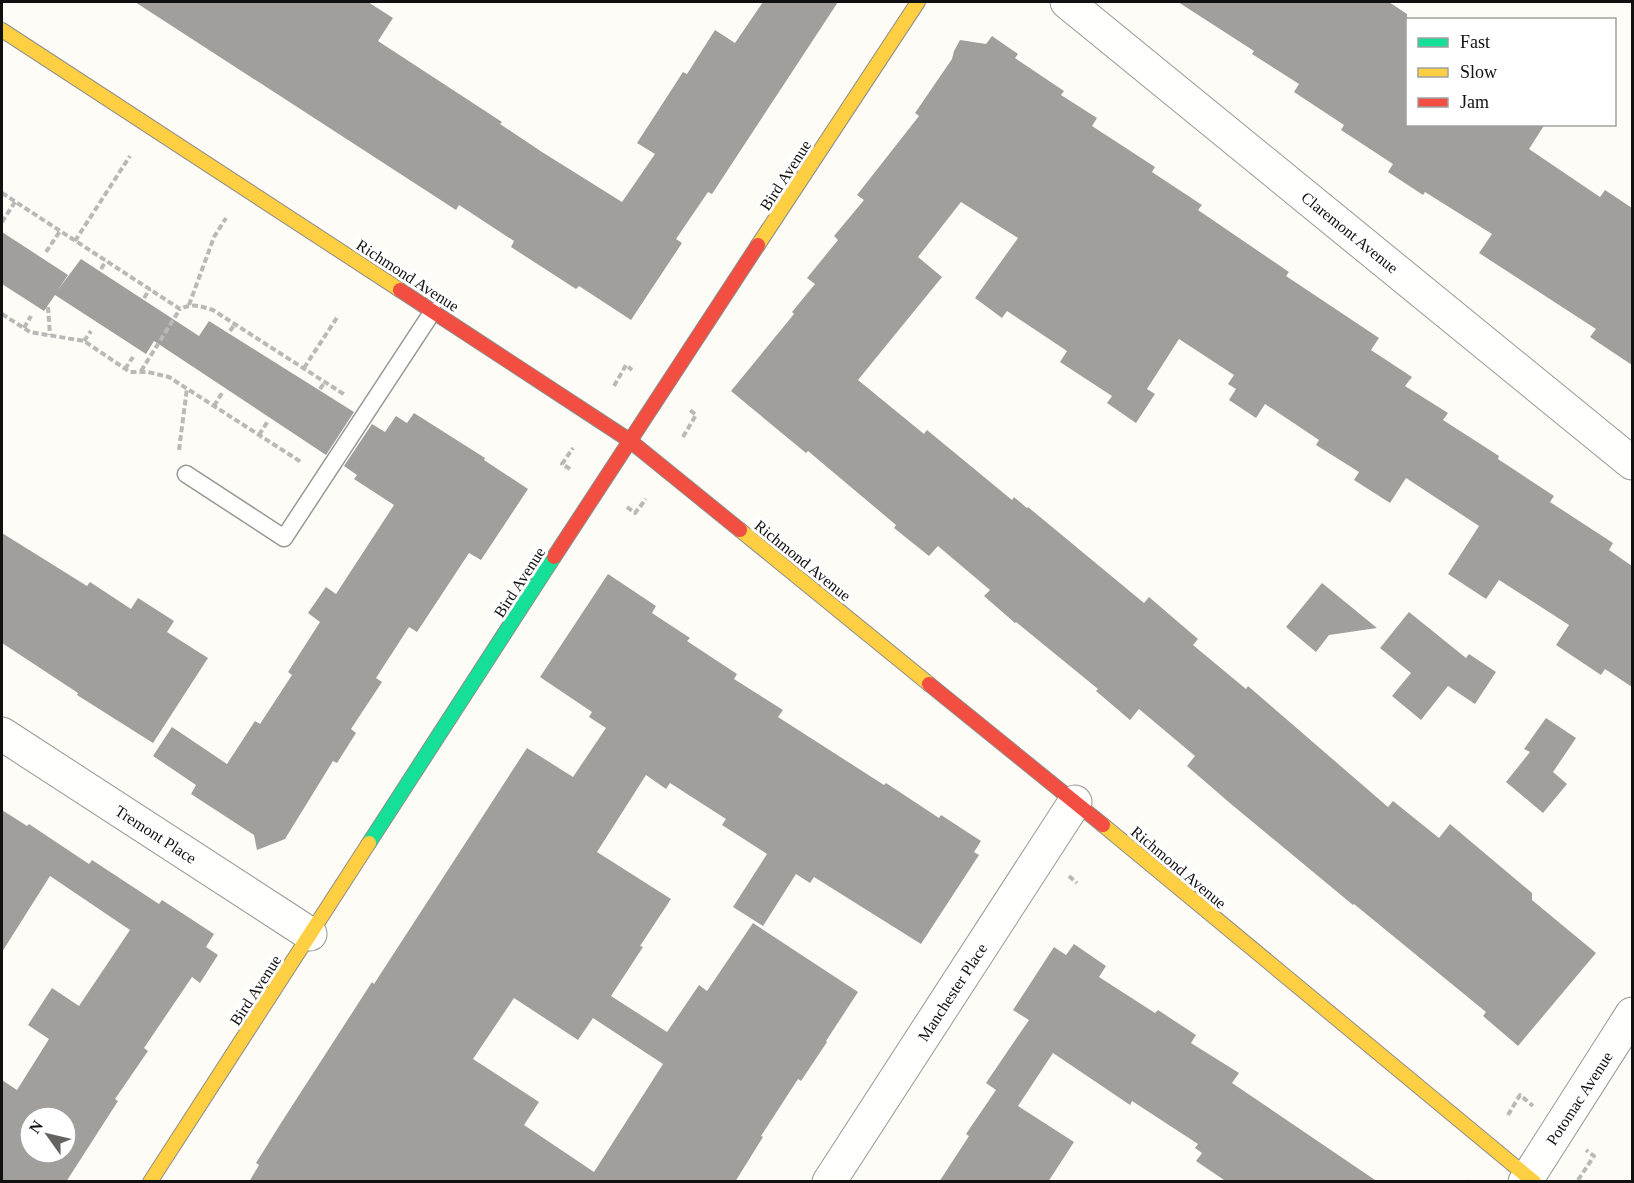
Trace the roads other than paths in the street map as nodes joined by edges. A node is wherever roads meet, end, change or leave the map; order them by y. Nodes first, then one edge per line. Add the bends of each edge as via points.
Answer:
1 (918, 2) edge
2 (1066, 2) edge
3 (2, 30) edge
4 (433, 311) junction
5 (629, 440) junction
6 (1632, 463) edge
7 (186, 474) dead end
8 (2, 734) edge
9 (1075, 802) junction
10 (310, 934) junction
11 (1632, 1014) edge
12 (1529, 1180) edge
13 (150, 1182) edge
14 (829, 1182) edge

1 - 5 street, Bird Avenue
2 - 6 street, Claremont Avenue
3 - 4 street, Richmond Avenue
4 - 5 street, Richmond Avenue
4 - 7 lane via 284,538
5 - 9 street, Richmond Avenue
5 - 10 street, Bird Avenue
8 - 10 street, Tremont Place
9 - 12 street, Richmond Avenue
9 - 14 street, Manchester Place
10 - 13 street, Bird Avenue
11 - 12 street, Potomac Avenue

